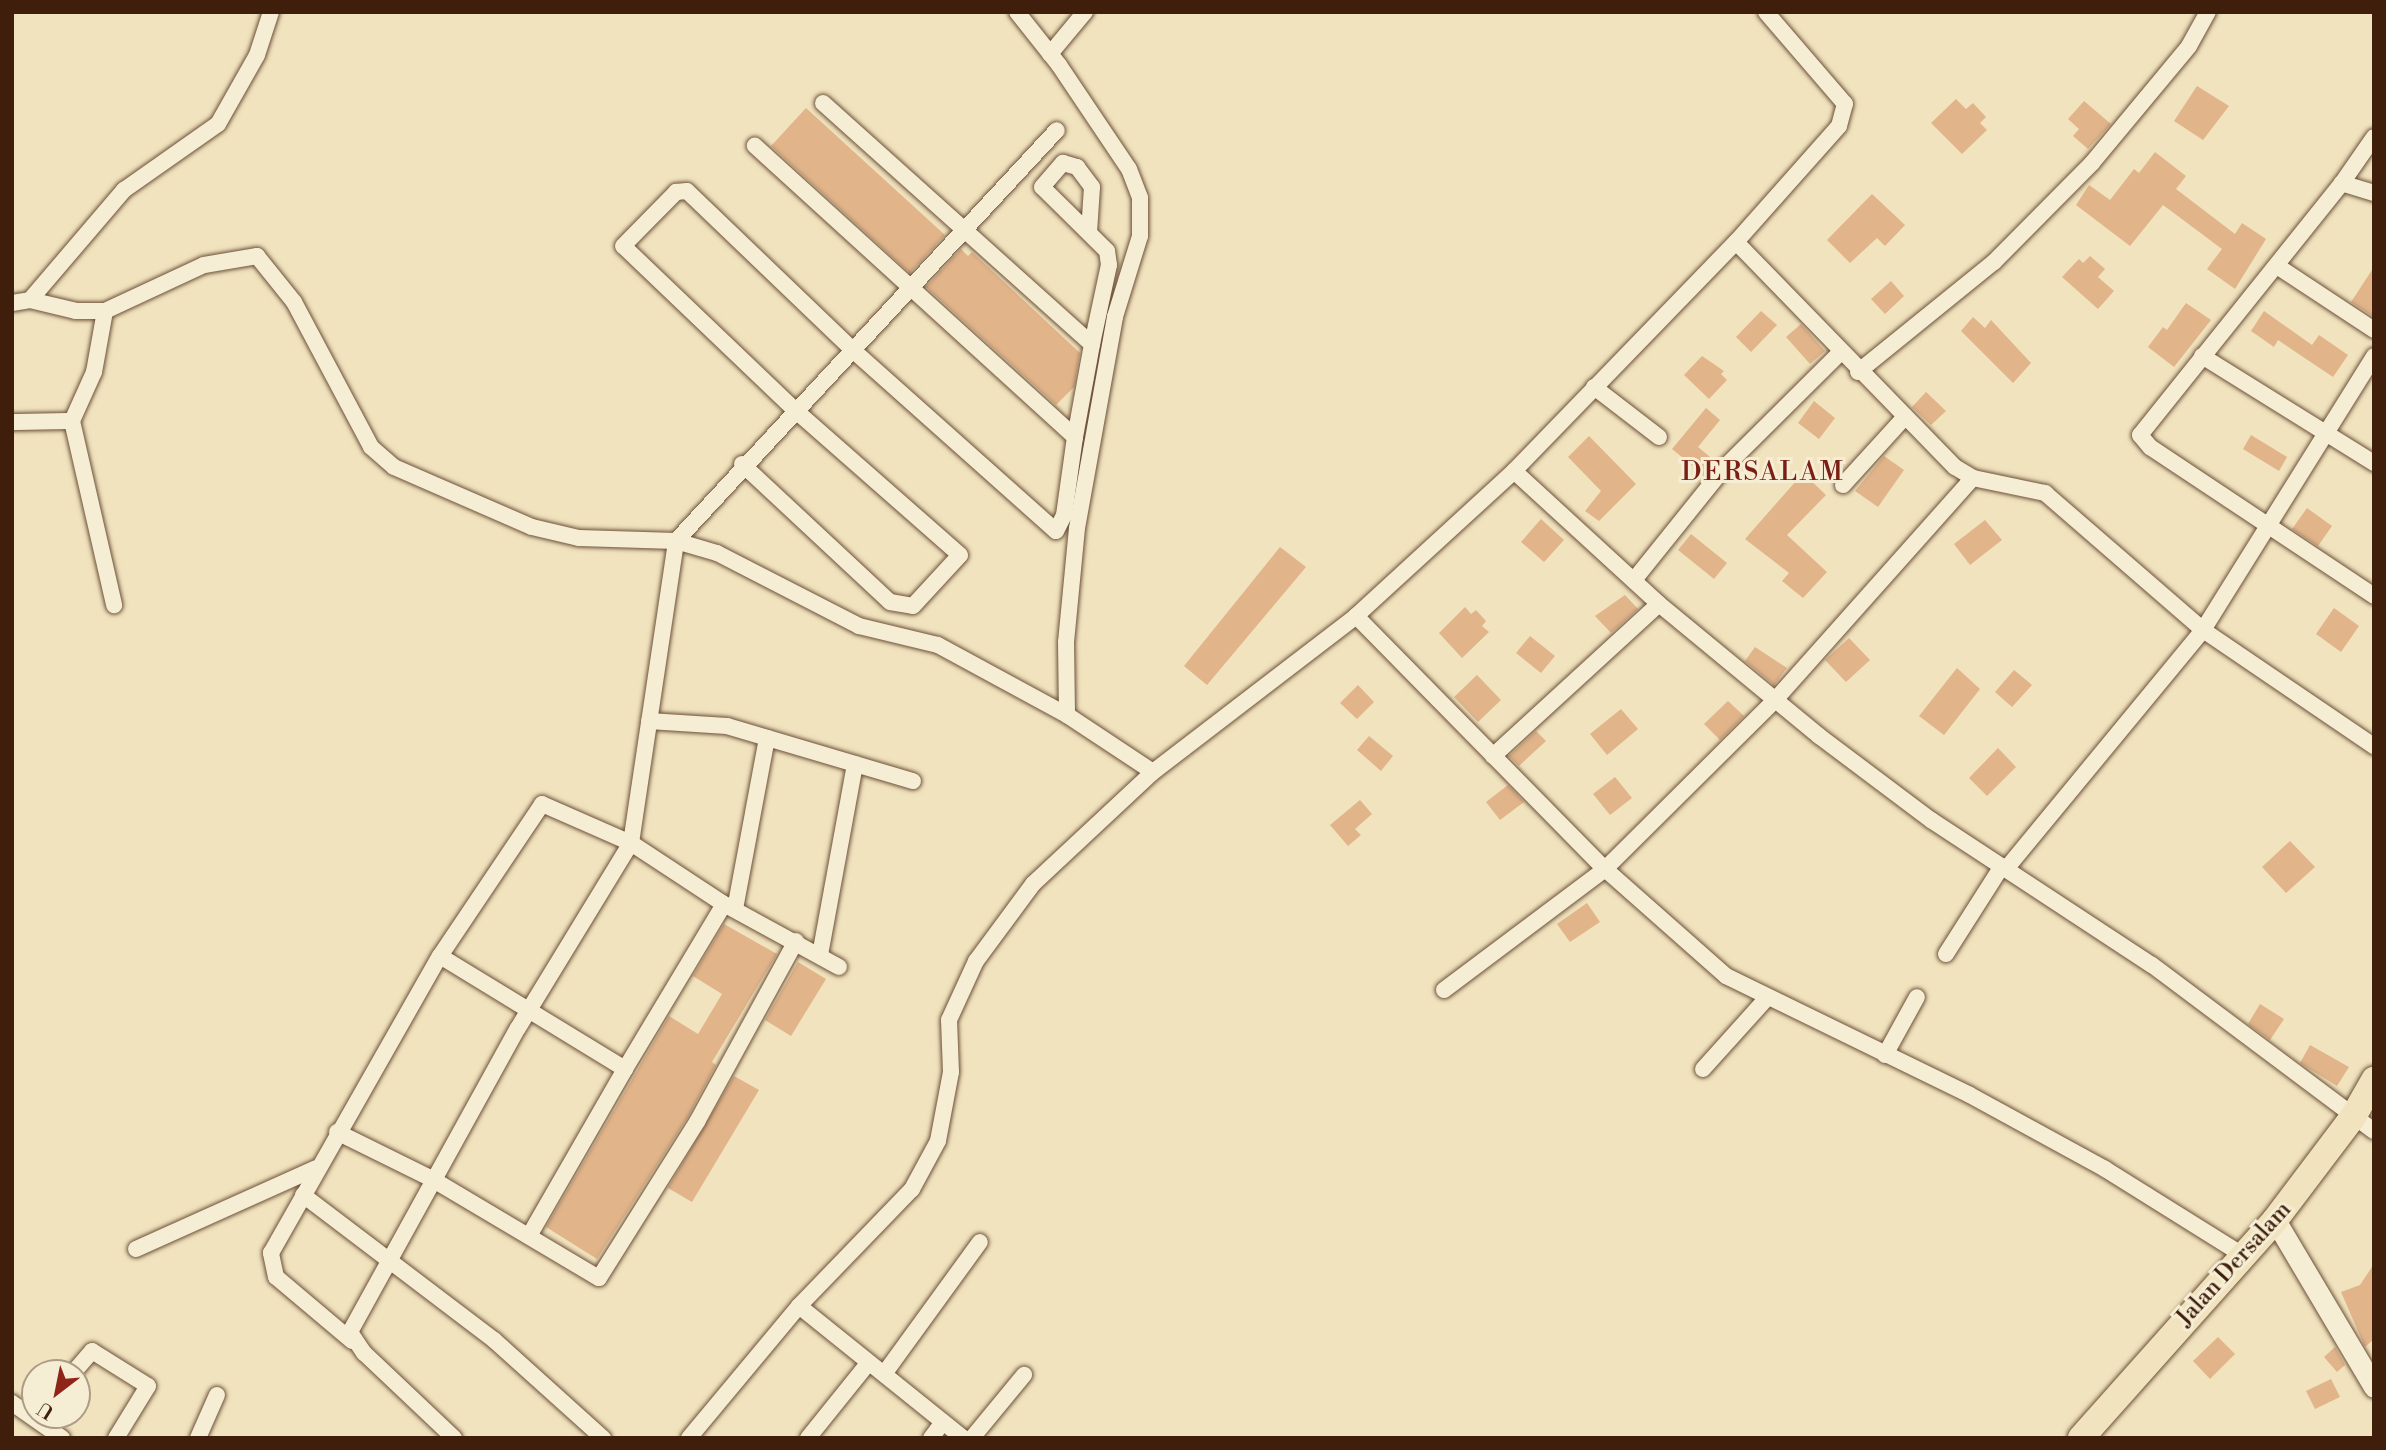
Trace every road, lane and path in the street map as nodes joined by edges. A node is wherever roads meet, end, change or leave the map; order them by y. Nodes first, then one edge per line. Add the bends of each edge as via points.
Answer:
1 (271, 12) edge
2 (1017, 12) edge
3 (1085, 12) edge
4 (1766, 12) edge
5 (2208, 12) edge
6 (1050, 54) junction
7 (823, 103) dead end
8 (1057, 130) dead end
9 (2374, 137) edge
10 (755, 146) dead end
11 (2342, 183) junction
12 (2374, 193) edge
13 (1089, 232) dead end
14 (967, 233) junction
15 (1735, 242) junction
16 (2277, 266) junction
17 (911, 292) junction
18 (30, 300) junction
19 (12, 303) edge
20 (105, 311) junction
21 (2374, 330) edge
22 (1092, 344) junction
23 (855, 352) junction
24 (1840, 353) junction
25 (2202, 355) junction
26 (2374, 356) edge
27 (1858, 372) junction
28 (1594, 387) junction
29 (797, 412) junction
30 (1904, 418) junction
31 (72, 421) junction
32 (12, 422) edge
33 (2328, 432) junction
34 (1075, 437) junction
35 (1659, 437) dead end
36 (2374, 463) edge
37 (743, 464) junction
38 (1514, 471) junction
39 (1973, 478) junction
40 (1843, 485) dead end
41 (2269, 526) junction
42 (676, 541) junction
43 (1634, 580) junction
44 (2374, 596) edge
45 (1659, 604) junction
46 (114, 605) dead end
47 (1356, 615) junction
48 (2203, 630) junction
49 (1775, 700) junction
50 (1067, 715) junction
51 (649, 721) junction
52 (767, 738) junction
53 (2374, 746) edge
54 (1493, 756) junction
55 (855, 764) junction
56 (1153, 772) junction
57 (914, 781) dead end
58 (631, 843) junction
59 (2004, 868) junction
60 (1605, 869) junction
61 (730, 906) junction
62 (796, 941) junction
63 (1946, 954) dead end
64 (820, 955) junction
65 (440, 956) junction
66 (839, 967) dead end
67 (1444, 990) dead end
68 (1917, 997) dead end
69 (1766, 999) junction
70 (531, 1007) junction
71 (1885, 1055) junction
72 (625, 1069) junction
73 (1703, 1069) dead end
74 (2374, 1080) edge
75 (2363, 1124) edge
76 (337, 1132) junction
77 (316, 1168) junction
78 (432, 1179) junction
79 (303, 1195) junction
80 (2275, 1220) junction
81 (529, 1236) junction
82 (980, 1242) dead end
83 (136, 1249) dead end
84 (2241, 1254) junction
85 (391, 1261) junction
86 (799, 1306) junction
87 (352, 1341) junction
88 (85, 1359) edge
89 (869, 1362) junction
90 (884, 1374) junction
91 (1024, 1375) dead end
92 (2374, 1387) edge
93 (217, 1395) dead end
94 (943, 1422) junction
95 (116, 1438) edge
96 (198, 1438) edge
97 (454, 1438) edge
98 (603, 1438) edge
99 (690, 1438) edge
100 (808, 1438) edge
101 (931, 1438) edge
102 (963, 1438) edge
103 (972, 1438) edge
104 (2081, 1438) edge

1 - 18 street via 257,55 218,124 124,190
2 - 6 street
3 - 6 street
4 - 15 street via 1844,104 1839,125
5 - 27 street via 2189,46 2092,163 1994,262
6 - 50 street via 1129,169 1140,198 1140,236 1115,317 1077,528 1066,642
7 - 14 street
8 - 14 street
9 - 11 street
10 - 17 street
11 - 12 street
11 - 16 street
13 - 22 street via 1107,251 1109,265
14 - 17 street
14 - 22 street
15 - 24 street
15 - 28 street
16 - 21 street
16 - 25 street
17 - 23 street
17 - 34 street
18 - 19 street
18 - 20 street via 76,311
20 - 31 street via 94,372
20 - 42 street via 204,265 257,256 294,302 371,446 394,467 532,527 579,538
22 - 34 street
23 - 29 street
23 - 29 street via 687,191 676,192 622,246
23 - 34 street via 1056,531 1064,515
24 - 27 street
24 - 43 street via 1724,468
25 - 33 street
25 - 41 street via 2141,438
26 - 33 street
27 - 30 street
28 - 35 street
28 - 38 street
29 - 37 street
29 - 37 street via 961,555 913,606 890,602
30 - 39 street
30 - 40 street
31 - 32 street
31 - 46 street
33 - 36 street
33 - 41 street
37 - 42 street
38 - 43 street
38 - 47 street
39 - 48 street via 2045,494
39 - 49 street
41 - 44 street
41 - 48 street
42 - 50 street via 717,553 859,626 938,645
42 - 51 street
43 - 45 street
45 - 49 street
45 - 54 street
47 - 54 street
47 - 56 street
48 - 53 street
48 - 59 street
49 - 59 street via 1931,820
49 - 60 street
50 - 56 street
51 - 52 street via 727,726
51 - 58 street
52 - 55 street
52 - 61 street
54 - 60 street
55 - 57 street
55 - 64 street
56 - 86 street via 1033,884 976,961 949,1020 951,1072 938,1141 912,1189
58 - 61 street
58 - 65 street via 542,804
58 - 70 street
59 - 63 street
59 - 75 street via 2152,965
60 - 67 street
60 - 69 street via 1694,950
61 - 62 street
61 - 72 street
62 - 64 street
62 - 81 street via 698,1120 599,1278
64 - 66 street
65 - 70 street
65 - 76 street
68 - 71 street
69 - 71 street
69 - 73 street
70 - 72 street
70 - 78 street
71 - 84 street via 1970,1095 2105,1169
72 - 81 street
74 - 75 main road, Jalan Dersalam
75 - 80 main road, Jalan Dersalam
76 - 77 street
76 - 78 street
77 - 79 street
77 - 83 street
78 - 81 street
78 - 85 street
79 - 85 street
79 - 87 street via 271,1253 271,1265 276,1277
80 - 84 main road, Jalan Dersalam
80 - 92 street
82 - 90 street
84 - 104 main road, Jalan Dersalam
85 - 87 street via 350,1332
85 - 98 street via 494,1340
86 - 89 street
86 - 99 street
87 - 97 street
88 - 95 street via 92,1351 148,1386
89 - 90 street
89 - 100 street
90 - 94 street
91 - 103 street
93 - 96 street
94 - 101 street
94 - 102 street

